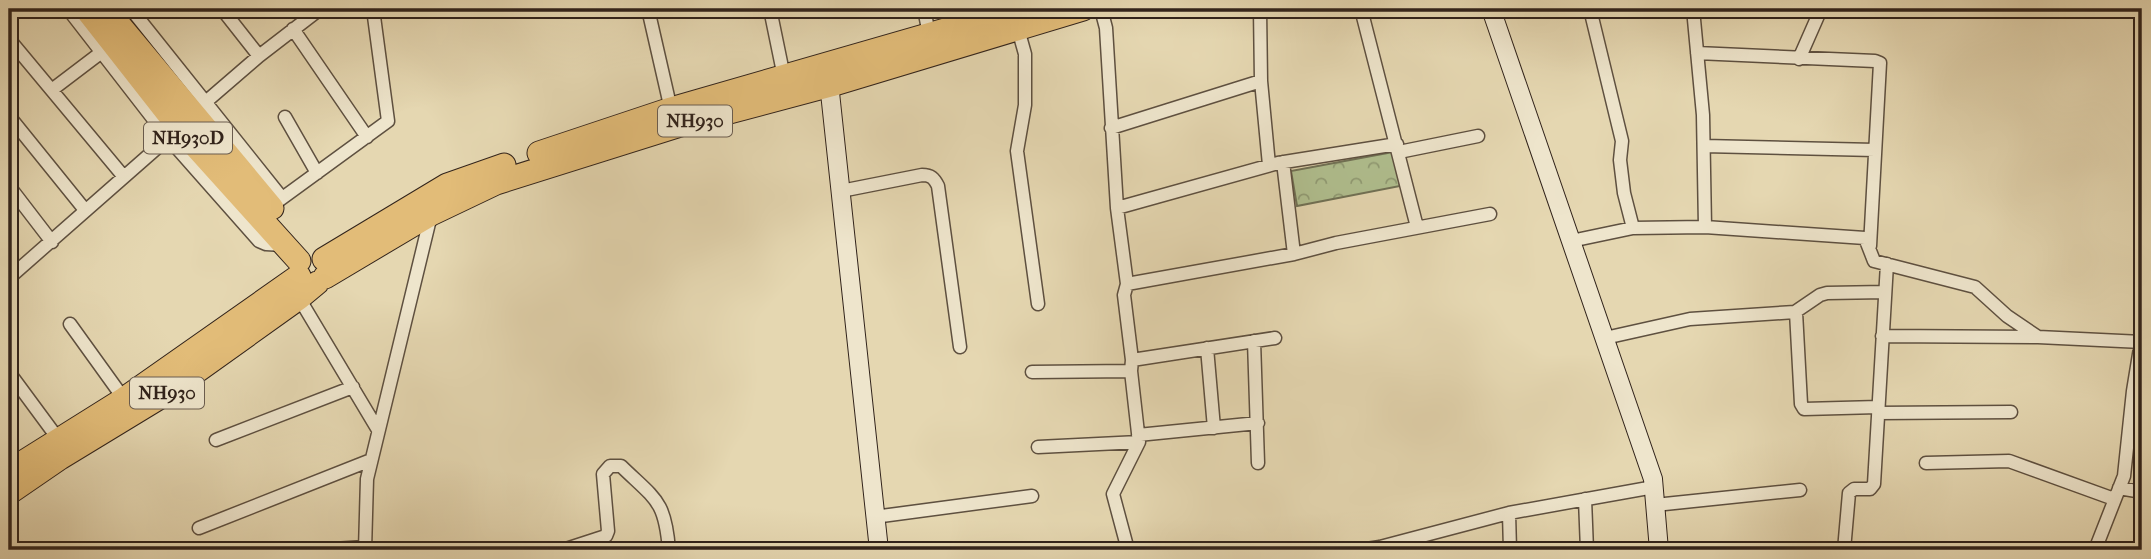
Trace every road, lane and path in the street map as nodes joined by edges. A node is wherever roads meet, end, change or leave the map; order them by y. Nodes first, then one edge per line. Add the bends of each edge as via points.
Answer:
1 (68, 9) edge
2 (86, 9) edge
3 (106, 9) edge
4 (131, 9) edge
5 (222, 9) edge
6 (320, 9) edge
7 (373, 9) edge
8 (648, 9) edge
9 (770, 9) edge
10 (924, 9) edge
11 (1083, 9) edge
12 (1101, 9) edge
13 (1260, 9) edge
14 (1360, 9) edge
15 (1491, 9) edge
16 (1590, 9) edge
17 (1693, 9) edge
18 (1821, 9) edge
19 (1040, 15) edge
20 (1020, 26) edge
21 (293, 29) junction
22 (9, 38) edge
23 (931, 44) junction
24 (108, 48) junction
25 (1697, 53) junction
26 (259, 56) junction
27 (1799, 59) junction
28 (829, 74) junction
29 (784, 76) junction
30 (1261, 81) junction
31 (53, 89) junction
32 (729, 102) junction
33 (9, 116) edge
34 (285, 117) dead end
35 (674, 118) junction
36 (187, 121) junction
37 (1111, 128) junction
38 (1478, 136) dead end
39 (367, 137) junction
40 (1703, 146) junction
41 (1398, 148) junction
42 (1875, 150) junction
43 (1283, 162) junction
44 (1269, 165) junction
45 (317, 173) junction
46 (124, 177) junction
47 (9, 186) edge
48 (841, 191) junction
49 (276, 202) junction
50 (1117, 208) junction
51 (85, 210) junction
52 (431, 214) junction
53 (1490, 214) dead end
54 (1705, 227) junction
55 (1417, 228) junction
56 (1633, 228) junction
57 (1572, 241) junction
58 (52, 242) junction
59 (1869, 249) junction
60 (1294, 254) junction
61 (1886, 264) junction
62 (307, 269) junction
63 (11, 271) edge
64 (1127, 284) junction
65 (1885, 292) junction
66 (1038, 304) dead end
67 (1796, 312) junction
68 (69, 324) dead end
69 (1882, 336) junction
70 (2038, 337) junction
71 (1275, 338) dead end
72 (1605, 338) junction
73 (1254, 341) junction
74 (2142, 342) edge
75 (960, 347) dead end
76 (1207, 348) junction
77 (1132, 365) junction
78 (1032, 372) dead end
79 (12, 375) dead end
80 (353, 387) junction
81 (124, 399) junction
82 (1878, 410) junction
83 (2011, 412) dead end
84 (1258, 423) junction
85 (1214, 429) junction
86 (378, 430) junction
87 (1138, 438) junction
88 (58, 440) junction
89 (216, 440) dead end
90 (1038, 447) dead end
91 (371, 460) junction
92 (1258, 463) dead end
93 (1926, 463) dead end
94 (9, 471) edge
95 (1800, 490) dead end
96 (2142, 492) edge
97 (9, 493) edge
98 (2117, 494) junction
99 (1032, 496) dead end
100 (1655, 496) junction
101 (1585, 499) junction
102 (1509, 513) junction
103 (874, 517) junction
104 (199, 528) dead end
105 (365, 549) edge
106 (1380, 549) edge
107 (317, 550) edge
108 (563, 550) edge
109 (669, 550) edge
110 (879, 550) edge
111 (1128, 550) edge
112 (1360, 550) edge
113 (1510, 550) edge
114 (1587, 550) edge
115 (1659, 550) edge
116 (1844, 550) edge
117 (2095, 550) edge

1 - 24 street
2 - 24 highway, NH930D
3 - 36 highway, NH930D
4 - 36 street
5 - 26 street
6 - 21 street
7 - 39 street via 389,116 386,125
8 - 35 street
9 - 29 street
10 - 23 street
11 - 19 highway, NH930
12 - 37 street via 1107,28
13 - 30 street
14 - 41 street
15 - 57 street
16 - 56 street via 1622,141 1624,193
17 - 25 street
18 - 27 street
19 - 20 highway, NH930
20 - 23 highway, NH930
20 - 66 street via 1025,105 1017,151
21 - 26 street
21 - 39 street
22 - 31 street
23 - 28 highway, NH930
24 - 31 street
24 - 36 highway, NH930D
25 - 27 street
25 - 40 street
26 - 36 street
27 - 42 street via 1880,63
28 - 29 highway, NH930
28 - 32 highway, NH930
28 - 48 street
29 - 32 highway, NH930
30 - 37 street
30 - 44 street
31 - 46 street
32 - 35 highway, NH930
33 - 51 street
34 - 45 street
35 - 52 highway, NH930 via 496,183
35 - 62 highway, NH930 via 447,184
36 - 46 street
36 - 49 highway, NH930D
36 - 62 highway, NH930D
37 - 50 street
38 - 41 street
39 - 45 street
40 - 42 street
40 - 54 street
41 - 43 street
41 - 55 street
42 - 59 street
43 - 44 street
43 - 60 street
44 - 50 street
45 - 49 street
46 - 51 street
47 - 58 street
48 - 75 street via 922,175 934,179
48 - 103 street
49 - 62 highway, NH930D
50 - 64 street
51 - 58 street
52 - 62 highway, NH930
52 - 86 street
53 - 55 street
54 - 56 street
54 - 59 street via 1865,238
55 - 60 street
56 - 57 street
57 - 72 street
58 - 63 street
59 - 61 street via 1874,261
60 - 64 street
61 - 65 street
61 - 70 street via 1975,287
62 - 80 street
62 - 81 highway, NH930
62 - 97 highway, NH930 via 162,396
64 - 77 street via 1124,295
65 - 67 street via 1827,293
65 - 69 street
67 - 72 street via 1690,319
67 - 82 street via 1804,409
68 - 81 street
69 - 70 street
69 - 82 street
70 - 74 street
71 - 73 street
72 - 100 street
73 - 76 street
73 - 84 street
74 - 98 street via 2124,476
76 - 77 street
76 - 85 street
77 - 78 street
77 - 87 street
79 - 88 street
80 - 86 street
80 - 89 street
81 - 88 highway, NH930
82 - 83 street
82 - 116 street via 1873,486 1849,493
84 - 85 street
84 - 92 street
85 - 87 street
86 - 91 street
87 - 90 street
87 - 111 street via 1113,494
88 - 94 highway, NH930
91 - 104 street
91 - 105 street
93 - 98 street via 2009,461
95 - 100 street
96 - 98 street
98 - 117 street
99 - 103 street
100 - 101 street
100 - 115 street
101 - 102 street
101 - 114 street
102 - 106 street
102 - 113 street
103 - 110 street
105 - 107 street
106 - 112 street
108 - 109 street via 606,536 603,474 616,465 658,501 665,515

